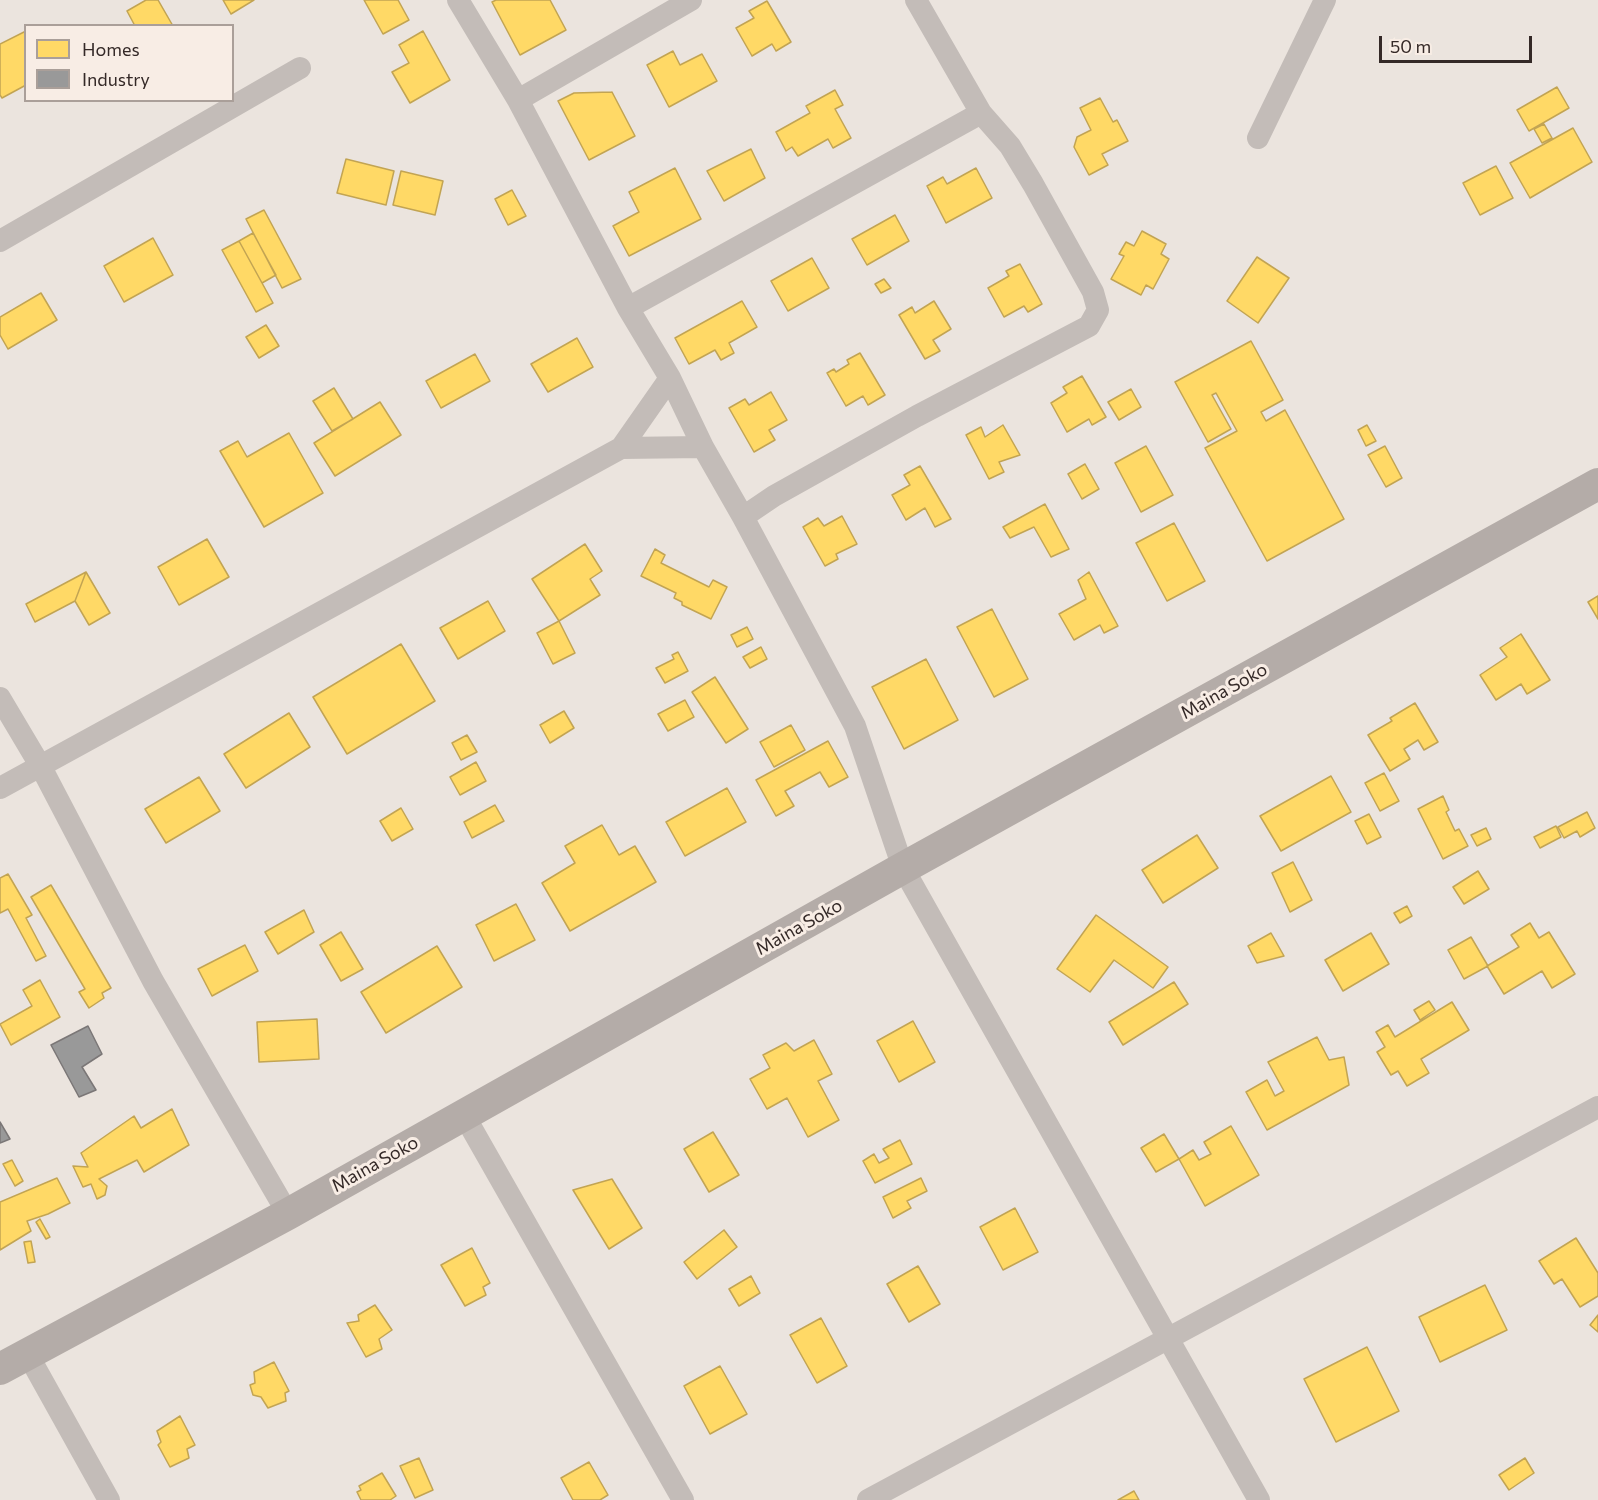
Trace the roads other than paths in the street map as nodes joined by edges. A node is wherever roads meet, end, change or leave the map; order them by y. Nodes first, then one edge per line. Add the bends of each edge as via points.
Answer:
1 (458, 0) edge
2 (692, 0) edge
3 (916, 0) edge
4 (1325, 0) edge
5 (300, 68) dead end
6 (518, 100) junction
7 (981, 113) junction
8 (1258, 138) dead end
9 (0, 241) edge
10 (628, 308) junction
11 (670, 378) junction
12 (703, 447) junction
13 (621, 448) junction
14 (1598, 484) edge
15 (743, 517) junction
16 (0, 698) edge
17 (41, 767) junction
18 (0, 788) edge
19 (903, 868) junction
20 (1598, 1107) edge
21 (464, 1114) junction
22 (288, 1214) junction
23 (1168, 1339) junction
24 (27, 1353) junction
25 (0, 1369) edge
26 (109, 1500) edge
27 (682, 1500) edge
28 (868, 1500) edge
29 (1259, 1500) edge

1 - 6 street
2 - 6 street
3 - 7 street
4 - 8 street
5 - 9 street
6 - 10 street
7 - 10 street
7 - 15 street via 1010,146 1093,292 1098,310 1089,326 917,416
10 - 11 street
11 - 12 street
11 - 13 street
12 - 13 street
12 - 15 street
13 - 17 street
14 - 19 street, Maina Soko
15 - 19 street via 855,726
16 - 17 street
17 - 18 street
17 - 22 street via 153,981
19 - 21 street, Maina Soko
19 - 23 street
20 - 23 street
21 - 22 street, Maina Soko
21 - 27 street
22 - 24 street, Maina Soko
23 - 28 street
23 - 29 street
24 - 25 street, Maina Soko
24 - 26 street

